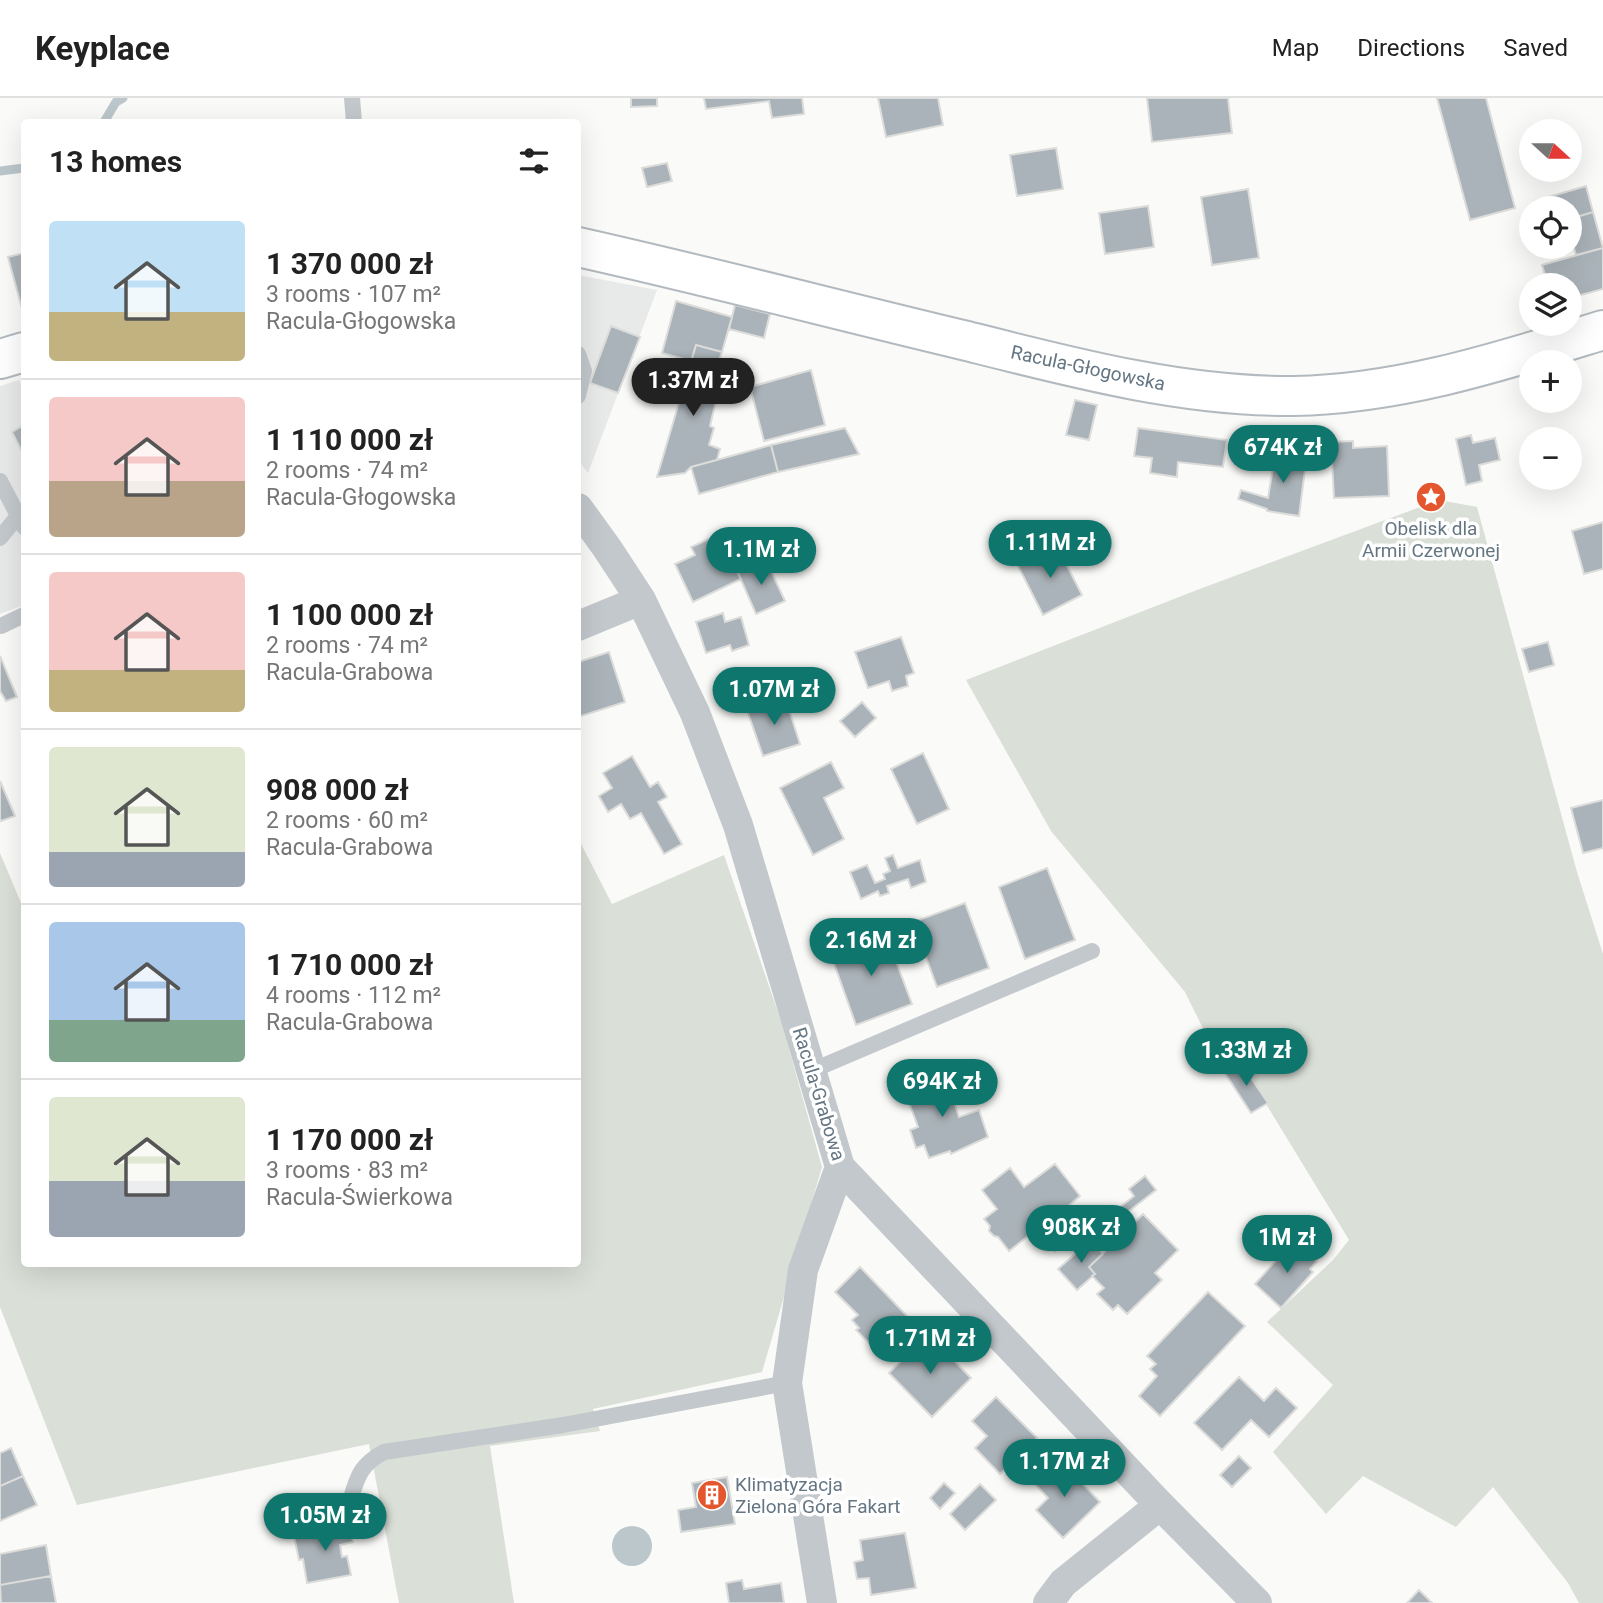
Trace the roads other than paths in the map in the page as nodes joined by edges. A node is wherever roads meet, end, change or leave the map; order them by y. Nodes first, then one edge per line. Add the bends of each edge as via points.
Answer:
1 (352, 98) edge
2 (354, 119) edge
3 (581, 248) edge
4 (1603, 330) edge
5 (21, 353) edge
6 (0, 359) edge
7 (581, 362) edge
8 (581, 383) edge
9 (0, 481) edge
10 (581, 512) edge
11 (21, 521) edge
12 (0, 538) edge
13 (641, 600) junction
14 (21, 616) edge
15 (581, 625) edge
16 (1, 626) edge
17 (1092, 951) dead end
18 (811, 1071) junction
19 (840, 1167) junction
20 (787, 1383) junction
21 (351, 1498) dead end
22 (1160, 1505) junction
23 (822, 1603) edge
24 (1048, 1603) edge
25 (1257, 1603) edge

1 - 2 lane
3 - 4 street, Racula-Głogowska via 1037,359 1130,379 1239,393 1293,396 1404,386
5 - 6 street
7 - 8 lane
9 - 11 lane
10 - 13 street, Racula-Grabowa
11 - 12 lane
13 - 15 street
13 - 18 street, Racula-Grabowa via 695,713 738,825
14 - 16 lane
17 - 18 lane
18 - 19 street, Racula-Grabowa
19 - 20 street via 803,1270
19 - 22 street, Racula-Grabowa
20 - 21 lane via 563,1425 384,1452 363,1468
20 - 23 street
22 - 24 street via 1063,1583
22 - 25 street, Racula-Grabowa

